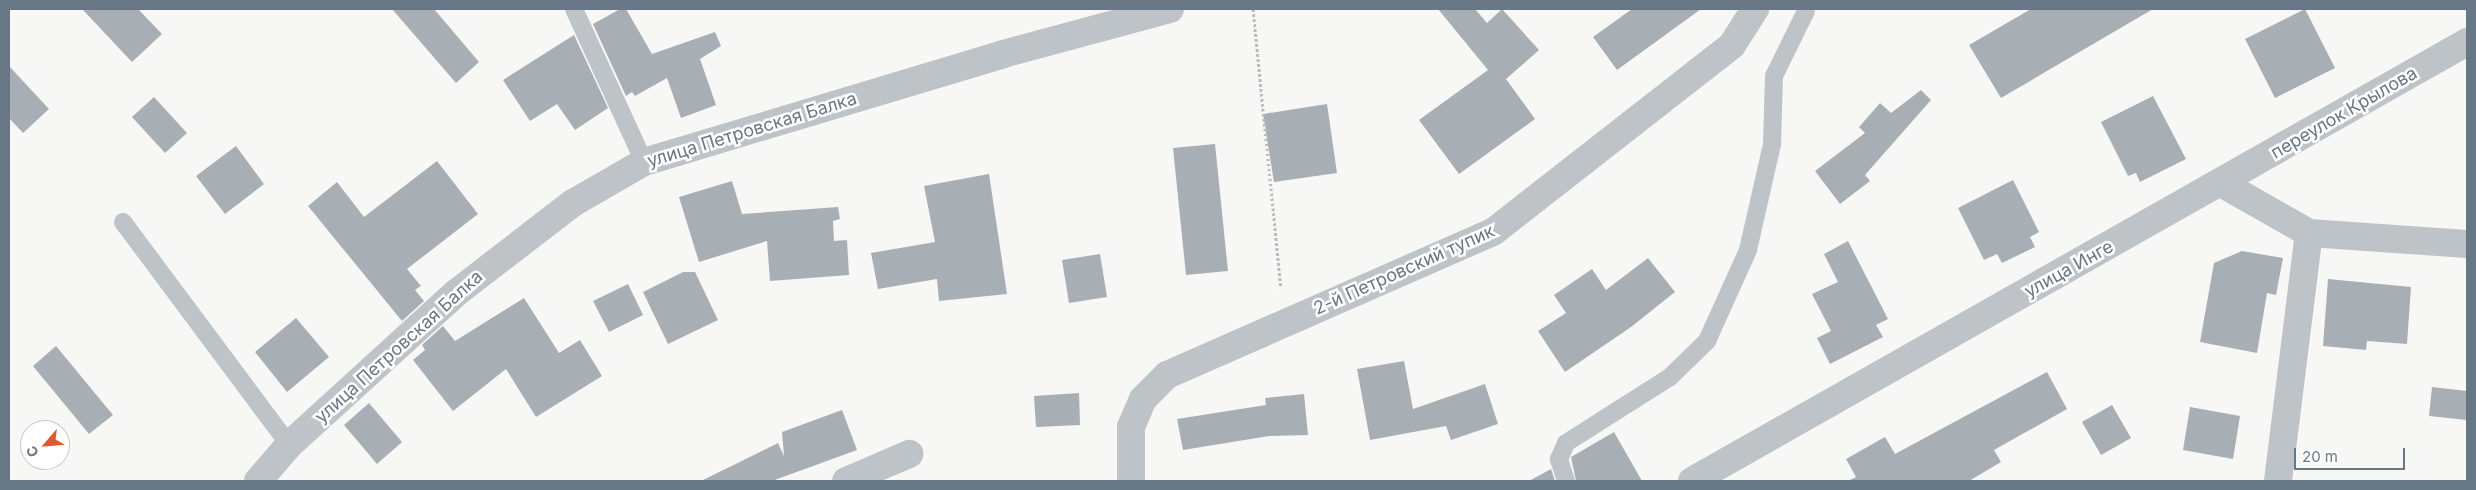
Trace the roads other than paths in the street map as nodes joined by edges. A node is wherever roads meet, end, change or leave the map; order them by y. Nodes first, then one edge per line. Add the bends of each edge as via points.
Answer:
1 (574, 9) edge
2 (1170, 9) edge
3 (1755, 9) edge
4 (1806, 11) dead end
5 (2467, 42) edge
6 (644, 162) junction
7 (2221, 183) junction
8 (123, 222) dead end
9 (2309, 233) junction
10 (2467, 244) edge
11 (289, 445) junction
12 (909, 454) dead end
13 (258, 481) edge
14 (846, 481) edge
15 (1131, 481) edge
16 (1566, 481) edge
17 (1692, 481) edge
18 (2278, 481) edge

1 - 6 lane
2 - 6 street, улица Петровская Балка via 1003,54
3 - 15 street, 2-й Петровский тупик via 1732,45 1493,232 1168,375 1143,399 1131,427
4 - 16 lane via 1774,76 1772,144 1748,250 1707,341 1670,377 1566,443 1559,459
5 - 7 street, переулок Крылова
6 - 11 street, улица Петровская Балка via 573,203 456,293
7 - 9 street
7 - 17 street, улица Инге
8 - 11 lane
9 - 10 street
9 - 18 street
11 - 13 street, улица Петровская Балка
12 - 14 street

